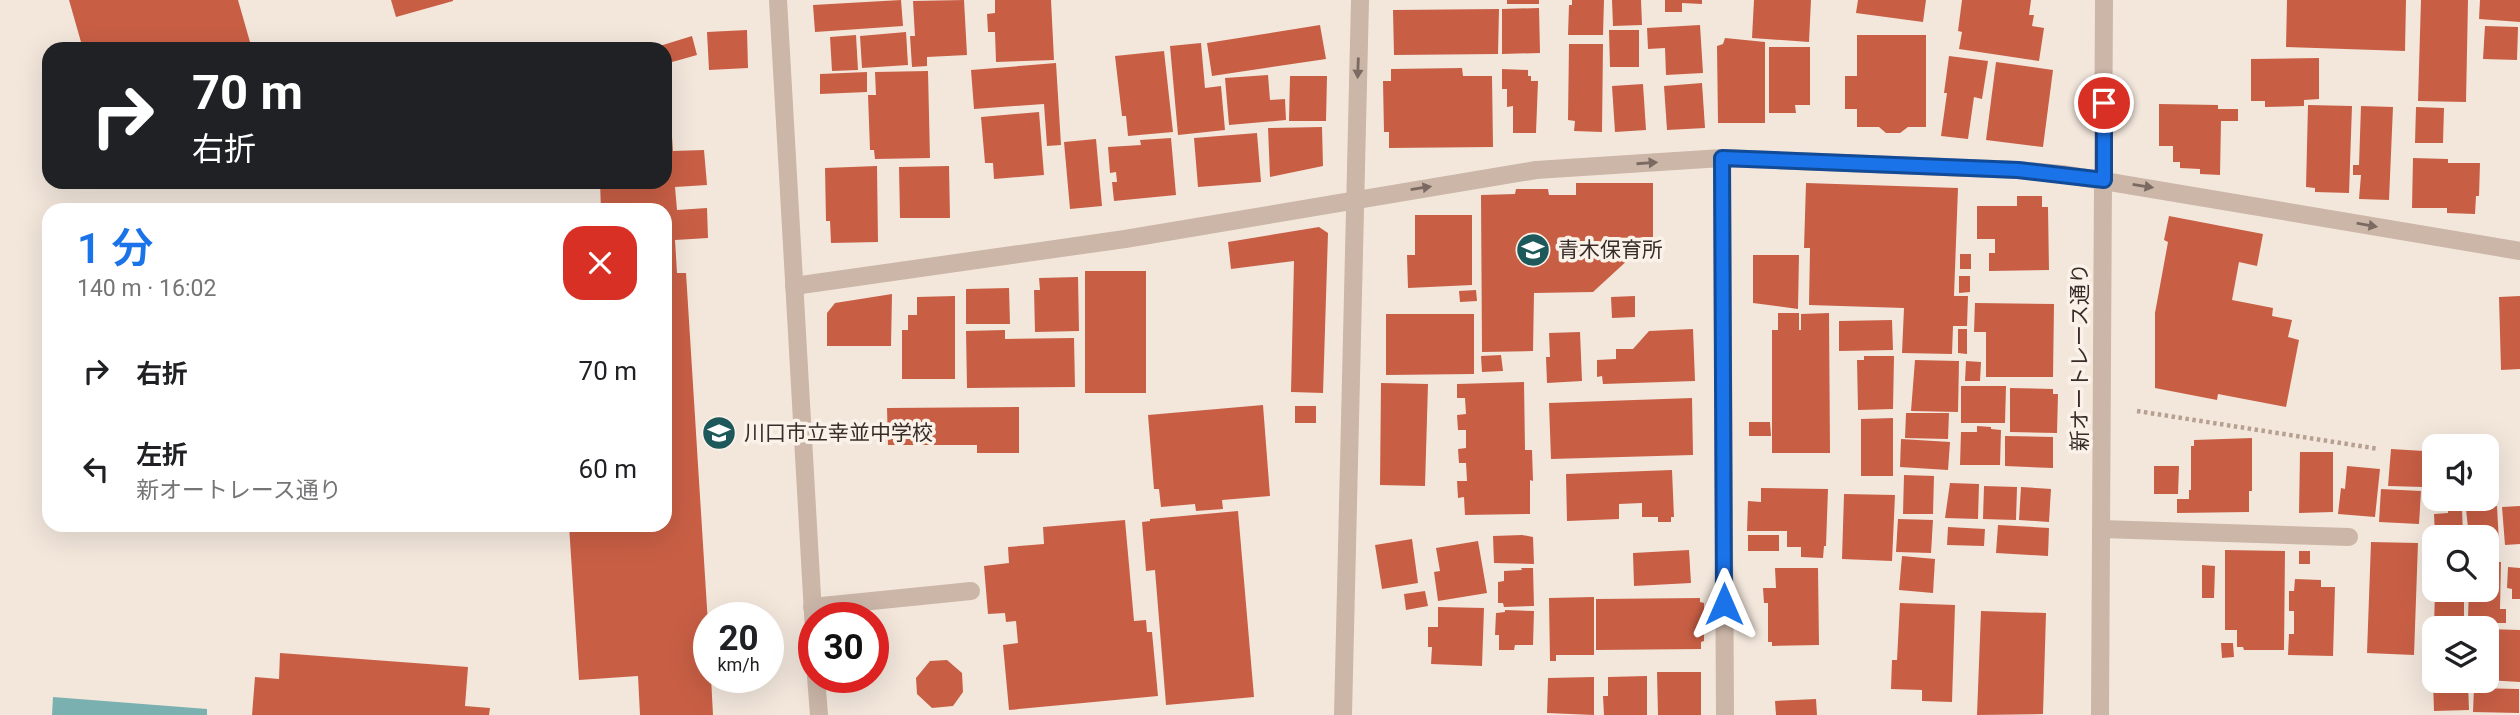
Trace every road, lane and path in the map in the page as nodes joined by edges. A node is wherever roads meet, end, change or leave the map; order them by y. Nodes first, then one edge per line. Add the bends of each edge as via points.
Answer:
1 (778, 0) edge
2 (1360, 0) edge
3 (2104, 0) edge
4 (1722, 158) junction
5 (2104, 180) junction
6 (1354, 199) junction
7 (2520, 251) edge
8 (794, 286) junction
9 (2137, 411) dead end
10 (2379, 449) dead end
11 (2101, 529) junction
12 (2349, 537) dead end
13 (971, 592) dead end
14 (812, 602) edge
15 (865, 602) edge
16 (817, 693) edge
17 (818, 715) edge
18 (1343, 715) edge
19 (1725, 715) edge
20 (2099, 715) edge

1 - 8 street
2 -> 6 street
3 - 5 street, 新オートレース通り
4 - 5 street via 2018,170
6 -> 4 street via 1536,170
4 - 19 street
5 -> 7 street
5 - 11 street, 新オートレース通り
6 - 8 street via 1125,239
6 - 18 street
8 - 14 street
9 - 10 path
11 - 12 street
11 - 20 street, 新オートレース通り
13 - 15 street
16 - 17 street

